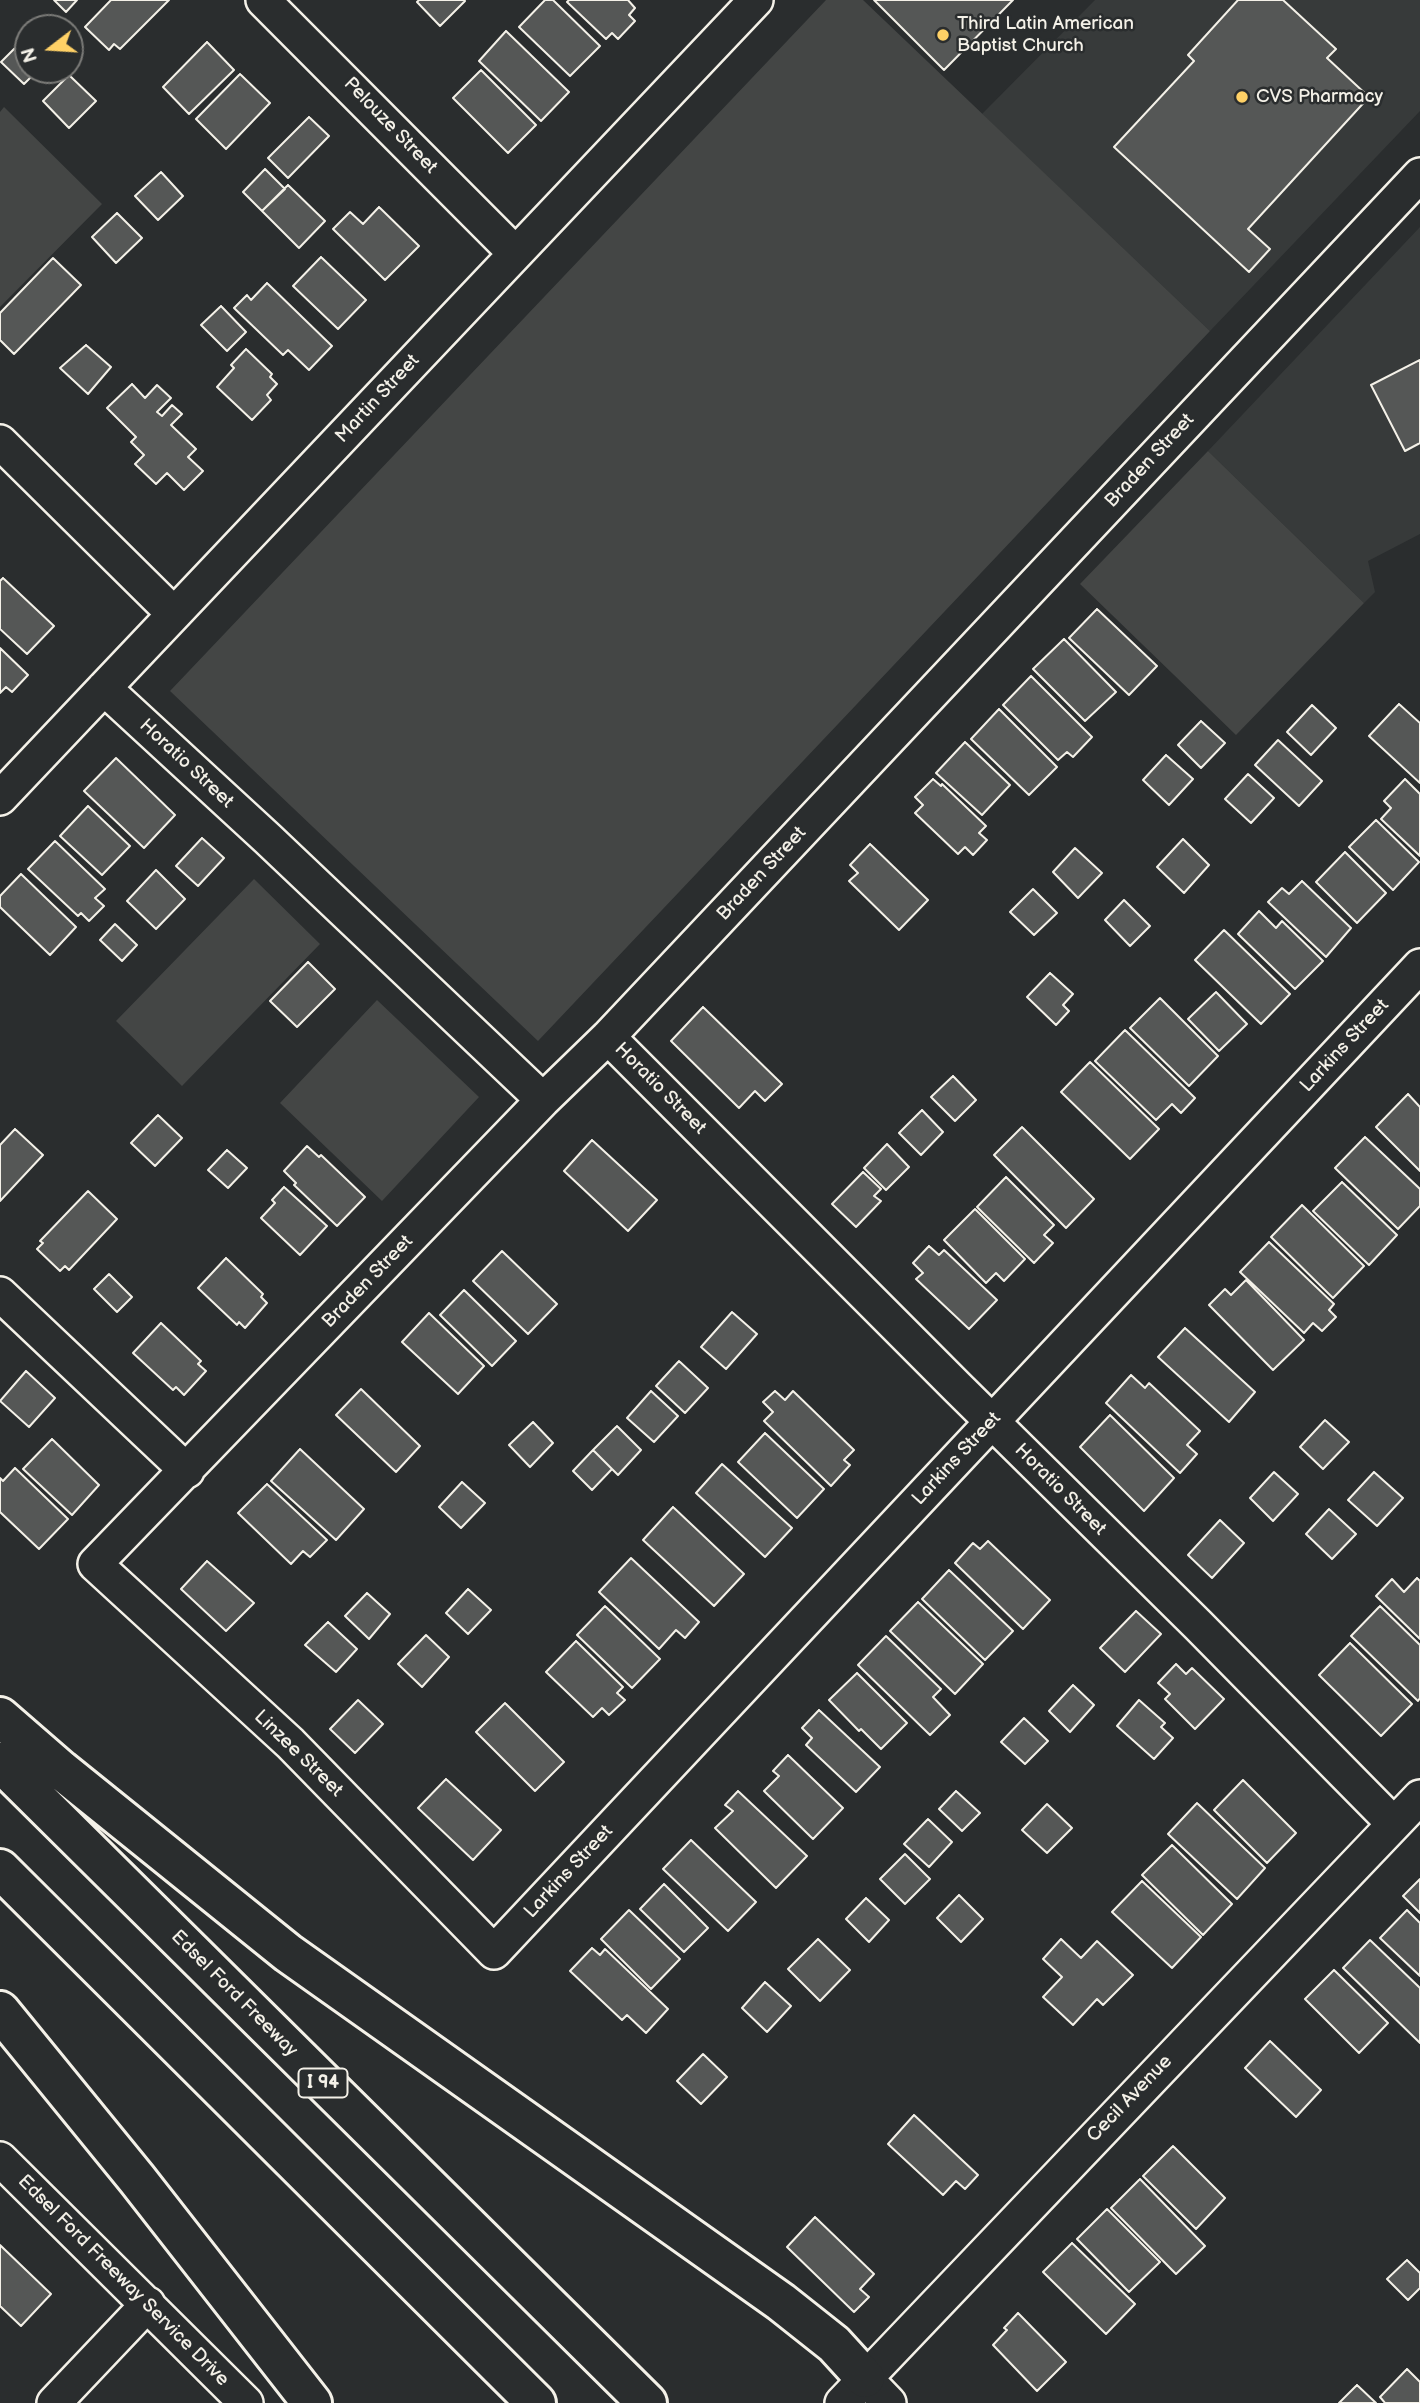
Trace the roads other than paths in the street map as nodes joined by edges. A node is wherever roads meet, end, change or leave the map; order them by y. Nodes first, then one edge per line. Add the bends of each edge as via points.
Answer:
1 (263, 0) edge
2 (757, 0) edge
3 (1420, 175) edge
4 (515, 253) junction
5 (0, 442) edge
6 (174, 614) junction
7 (104, 688) junction
8 (0, 798) edge
9 (1420, 966) edge
10 (608, 1037) junction
11 (542, 1100) junction
12 (0, 1294) edge
13 (992, 1422) junction
14 (187, 1471) junction
15 (94, 1564) joint
16 (0, 1717) edge
17 (0, 1762) edge
18 (1420, 1797) edge
19 (1394, 1824) junction
20 (0, 1869) edge
21 (494, 1952) joint
22 (0, 2011) edge
23 (0, 2159) edge
24 (148, 2304) junction
25 (865, 2395) edge
26 (54, 2403) edge
27 (247, 2403) edge
28 (312, 2403) edge
29 (536, 2403) edge
30 (647, 2403) edge

1 - 4 street, Pelouze Street
2 - 4 street, Martin Street
3 - 10 street, Braden Street
4 - 6 street, Martin Street
5 - 6 street
6 - 7 street, Martin Street
7 - 8 street, Martin Street
7 - 11 street, Horatio Street
9 - 13 street, Larkins Street
10 - 11 street, Braden Street
10 - 13 street, Horatio Street
11 - 14 street, Braden Street
12 - 14 street
13 - 19 street, Horatio Street
13 - 21 street, Larkins Street
14 - 15 street, Braden Street
15 - 21 street, Linzee Street via 290,1743
16 - 25 highway via 288,1953 781,2302 834,2344
17 - 30 highway, Edsel Ford Freeway / I 94
18 - 19 street, Cecil Avenue
19 - 25 street, Cecil Avenue
20 - 29 highway
22 - 28 highway
23 - 24 street, Edsel Ford Freeway Service Drive
24 - 26 street
24 - 27 street, Edsel Ford Freeway Service Drive

